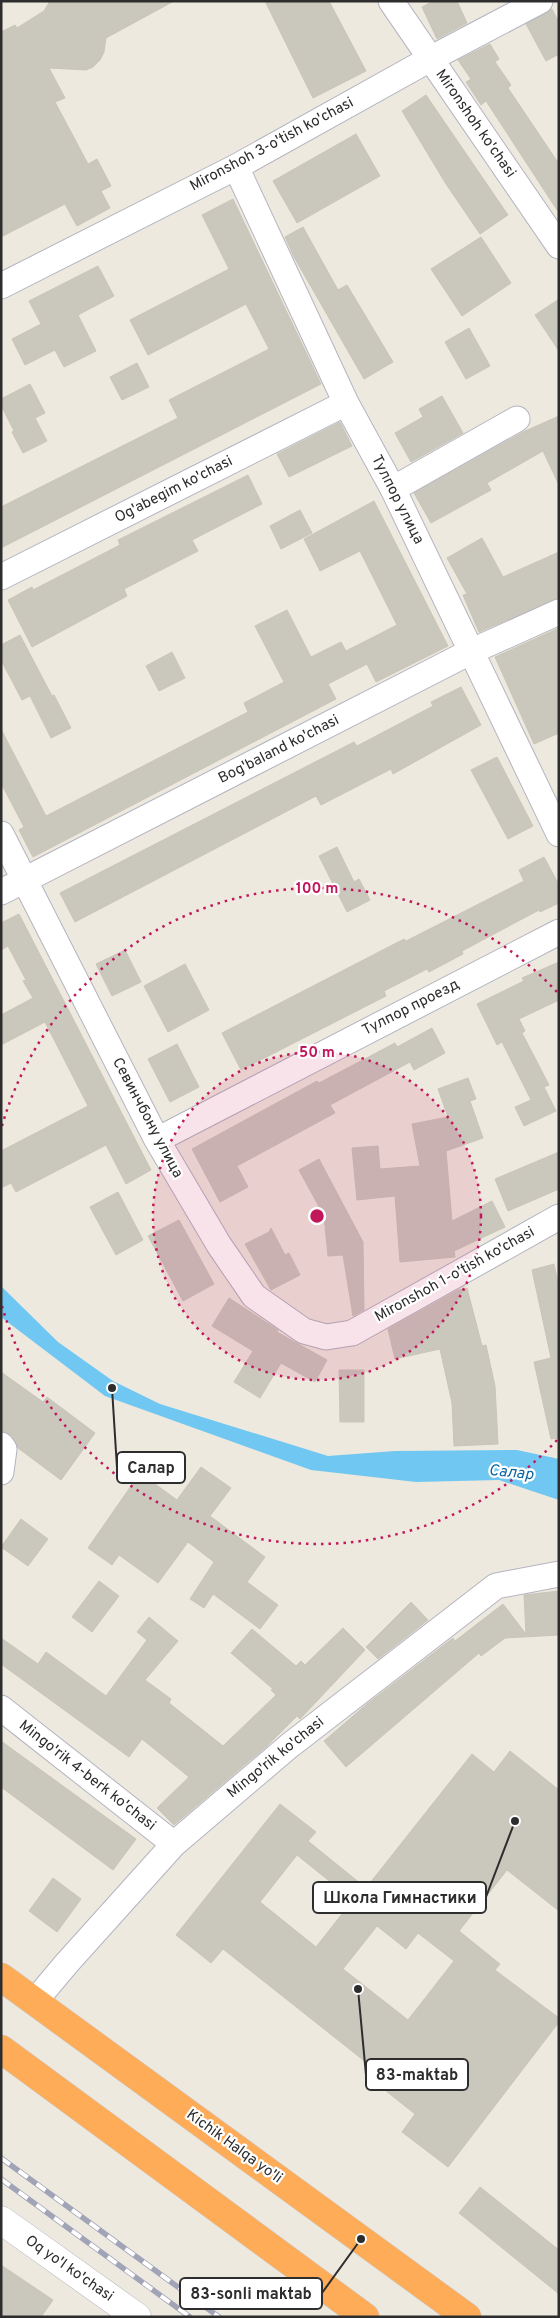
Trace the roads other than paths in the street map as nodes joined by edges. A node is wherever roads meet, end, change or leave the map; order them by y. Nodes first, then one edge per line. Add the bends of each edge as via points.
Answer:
1 (391, 1) edge
2 (540, 1) edge
3 (430, 59) junction
4 (236, 167) junction
5 (559, 246) edge
6 (1, 286) edge
7 (346, 403) junction
8 (517, 419) dead end
9 (393, 490) junction
10 (1, 577) edge
11 (559, 612) edge
12 (470, 652) junction
13 (1, 834) edge
14 (559, 834) edge
15 (24, 881) junction
16 (1, 892) edge
17 (559, 932) edge
18 (157, 1140) junction
19 (559, 1217) edge
20 (352, 1333) joint
21 (1, 1445) edge
22 (1, 1472) edge
23 (559, 1574) edge
24 (1, 1708) edge
25 (174, 1844) junction
26 (1, 1976) edge
27 (35, 2001) junction
28 (1, 2049) edge
29 (1, 2220) edge
30 (136, 2317) edge
31 (365, 2317) edge
32 (467, 2317) edge

1 - 3 street, Mironshoh ko'chasi
2 - 3 street, Mironshoh 3-o'tish ko'chasi
3 - 4 street, Mironshoh 3-o'tish ko'chasi
3 - 5 street, Mironshoh ko'chasi
4 - 6 street, Mironshoh 3-o'tish ko'chasi
4 - 7 street, Тулпор улица
7 - 9 street, Тулпор улица
7 - 10 street, Og'abegim ko'chasi
8 - 9 street
9 - 12 street, Тулпор улица
11 - 12 street, Bog'baland ko'chasi
12 - 14 street, Тулпор улица
12 - 15 street, Bog'baland ko'chasi
13 - 15 street, Севинчбону улица
15 - 16 street, Bog'baland ko'chasi
15 - 18 street, Севинчбону улица
17 - 18 street, Тулпор проезд
18 - 20 street, Севинчбону улица via 219,1245 254,1296 304,1331 326,1337
19 - 20 street, Mironshoh 1-o'tish ko'chasi
21 - 22 street via 4,1449
23 - 25 street, Mingo'rik ko'chasi via 496,1586 290,1746
24 - 25 street, Mingo'rik 4-berk ko'chasi
25 - 27 street, Mingo'rik ko'chasi
26 - 27 highway, Kichik Halqa yo'li
27 - 32 highway, Kichik Halqa yo'li
28 - 31 highway
29 - 30 street, Oq yo'l ko'chasi

